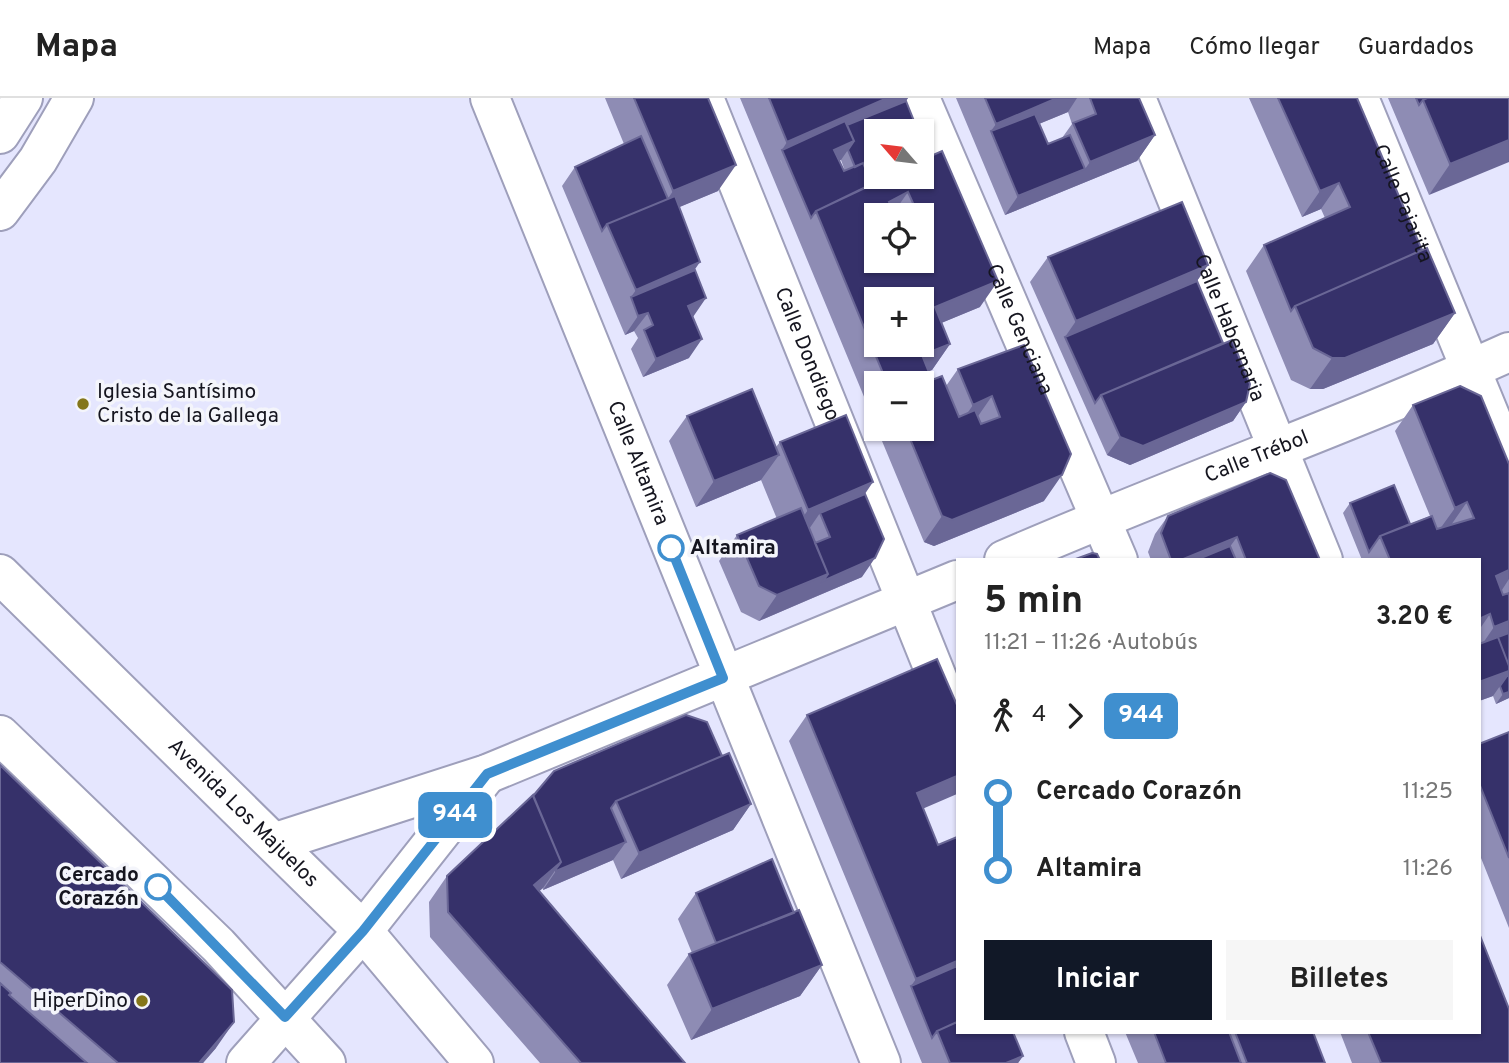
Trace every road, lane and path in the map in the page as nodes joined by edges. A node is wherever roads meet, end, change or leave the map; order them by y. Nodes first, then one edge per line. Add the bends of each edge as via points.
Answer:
1 (74, 98) edge
2 (490, 98) edge
3 (704, 98) edge
4 (920, 98) edge
5 (1136, 98) edge
6 (1359, 98) edge
7 (0, 211) edge
8 (1509, 352) edge
9 (1472, 369) junction
10 (1280, 450) junction
11 (1509, 462) edge
12 (1101, 518) junction
13 (1009, 558) edge
14 (1117, 558) edge
15 (1323, 558) edge
16 (0, 574) edge
17 (956, 580) edge
18 (906, 603) junction
19 (723, 678) junction
20 (956, 725) edge
21 (0, 735) edge
22 (487, 774) junction
23 (275, 842) junction
24 (363, 931) junction
25 (285, 1017) junction
26 (1085, 1034) edge
27 (246, 1063) edge
28 (326, 1063) edge
29 (474, 1063) edge
30 (881, 1063) edge
31 (1096, 1063) edge

1 - 7 street via 38,160
2 - 19 street, Calle Altamira
3 - 18 street, Calle Dondiego
4 - 12 street, Calle Genciana
5 - 10 street, Calle Habernaria
6 - 9 street, Calle Pajarita
8 - 9 street, Calle Trébol
9 - 10 street, Calle Trébol
9 - 11 street, Calle Pajarita
10 - 12 street, Calle Trébol
10 - 15 street, Calle Habernaria
12 - 13 street, Calle Trébol
12 - 14 street, Calle Genciana
16 - 23 street, Avenida Los Majuelos
17 - 18 street
18 - 19 street
18 - 20 street, Calle Dondiego
19 - 22 street
19 - 30 street, Calle Altamira
21 - 25 street via 218,945
22 - 23 street
22 - 24 street
23 - 24 street, Avenida Los Majuelos
24 - 25 street
24 - 29 street, Avenida Los Majuelos
25 - 27 street
25 - 28 street
26 - 31 street

